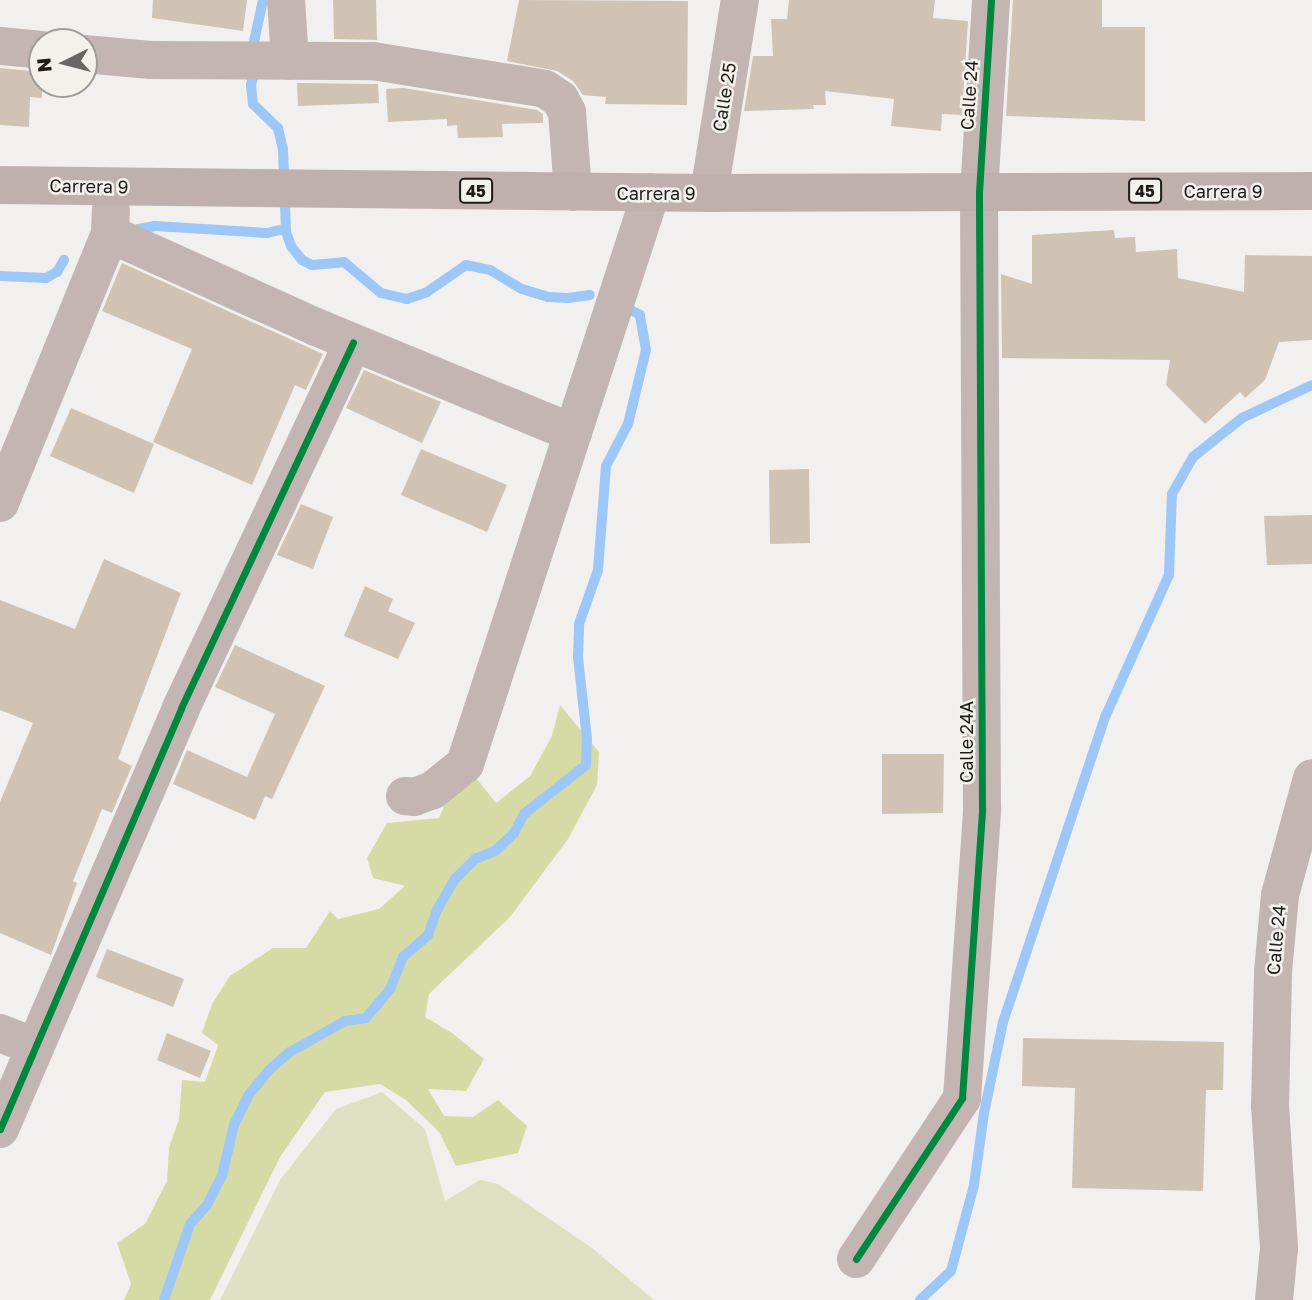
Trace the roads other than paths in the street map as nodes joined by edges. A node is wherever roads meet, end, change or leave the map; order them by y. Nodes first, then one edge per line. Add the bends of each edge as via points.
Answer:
1 (286, 0) edge
2 (740, 0) edge
3 (991, 0) edge
4 (0, 46) edge
5 (28, 49) edge
6 (98, 55) edge
7 (290, 61) junction
8 (0, 185) edge
9 (112, 187) junction
10 (1312, 191) edge
11 (573, 192) junction
12 (979, 192) junction
13 (651, 193) junction
14 (709, 193) junction
15 (110, 234) junction
16 (352, 342) junction
17 (573, 433) junction
18 (0, 503) edge
19 (1312, 778) edge
20 (405, 796) dead end
21 (0, 1033) edge
22 (35, 1048) junction
23 (0, 1129) edge
24 (856, 1259) dead end
25 (1274, 1300) edge

1 - 7 street
2 - 14 street, Calle 25
3 - 12 street, Calle 24
4 - 5 street
6 - 7 street via 151,61
7 - 11 street via 403,64 545,89 560,99 567,112
8 - 9 highway, Carrera 9 / 45
9 - 11 highway, Carrera 9 / 45
9 - 15 street
10 - 12 highway, Carrera 9 / 45
11 - 13 highway, Carrera 9 / 45
12 - 14 highway, Carrera 9 / 45
12 - 24 street, Calle 24A via 982,809 962,1097
13 - 14 highway, Carrera 9 / 45
13 - 17 street
15 - 16 street
15 - 18 street
16 - 17 street
16 - 22 street via 181,708
17 - 20 street via 465,764 433,790
19 - 25 street, Calle 24 via 1280,895 1273,972 1270,1106 1279,1248
21 - 22 street
22 - 23 street

